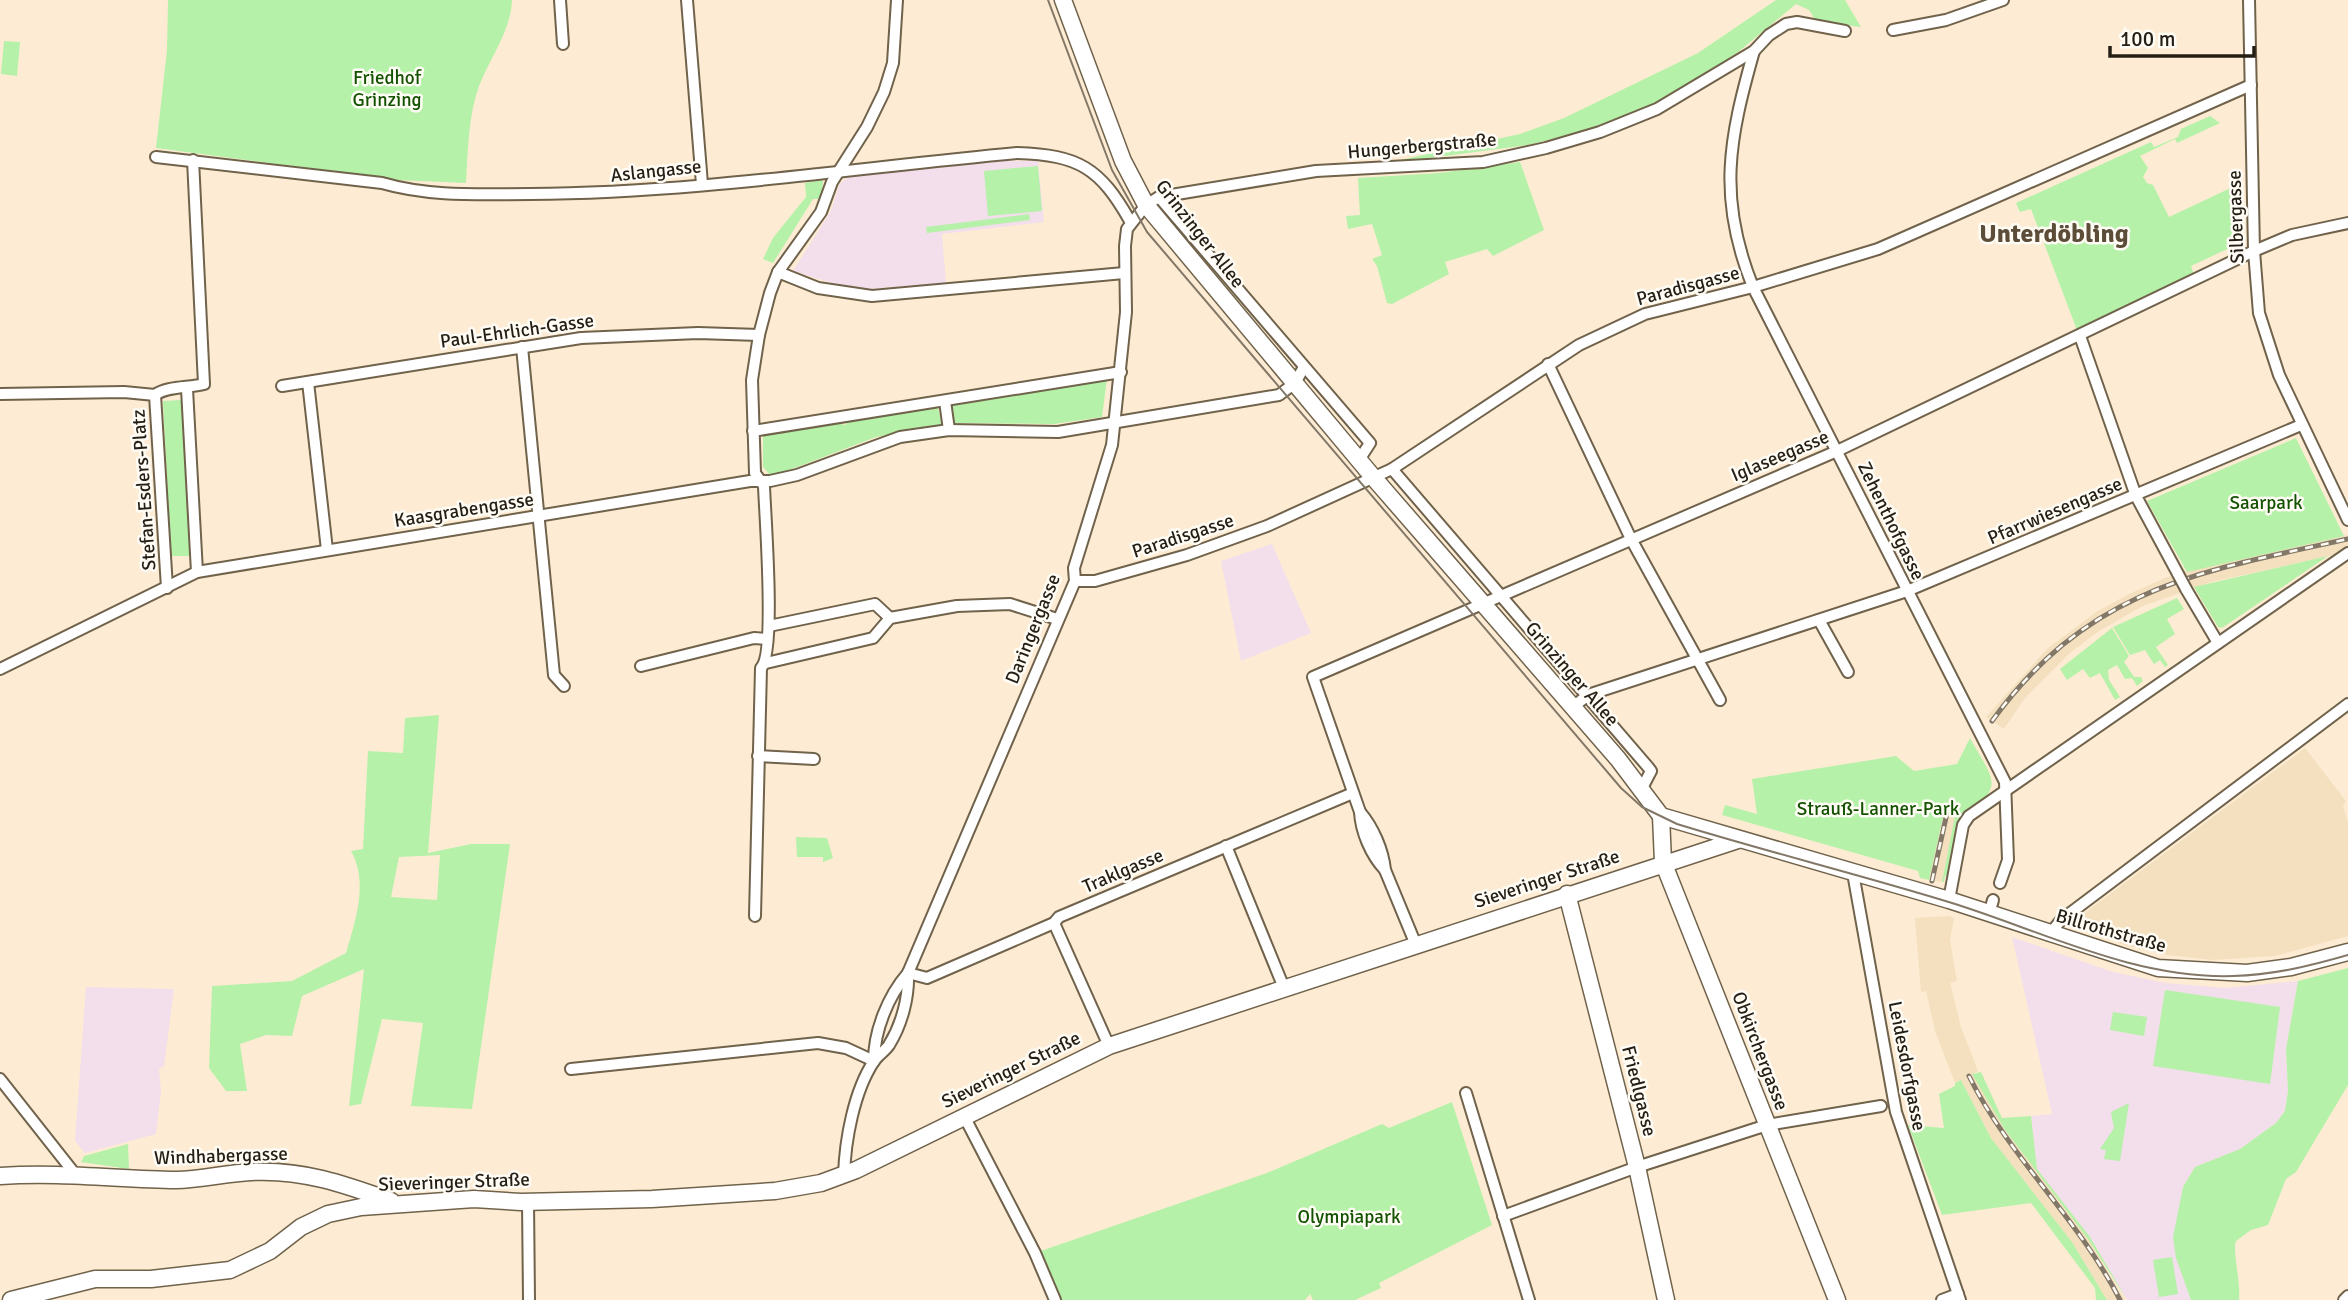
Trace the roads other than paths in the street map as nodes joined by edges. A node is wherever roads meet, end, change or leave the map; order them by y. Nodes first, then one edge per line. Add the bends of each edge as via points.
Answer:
1 (560, 0) edge
2 (687, 0) edge
3 (897, 0) edge
4 (1063, 0) edge
5 (2003, 0) edge
6 (2249, 0) edge
7 (1893, 30) dead end
8 (1845, 31) dead end
9 (563, 44) dead end
10 (1754, 51) junction
11 (2250, 85) junction
12 (156, 158) dead end
13 (193, 160) junction
14 (840, 170) junction
15 (702, 184) junction
16 (1153, 201) junction
17 (1130, 221) junction
18 (2348, 223) edge
19 (2254, 251) junction
20 (778, 272) junction
21 (1124, 273) junction
22 (1754, 287) junction
23 (759, 335) junction
24 (2080, 336) junction
25 (522, 347) junction
26 (1548, 364) junction
27 (1304, 367) junction
28 (1121, 372) junction
29 (308, 382) junction
30 (1295, 383) junction
31 (282, 386) dead end
32 (187, 389) junction
33 (0, 394) edge
34 (155, 395) junction
35 (944, 401) junction
36 (1113, 425) junction
37 (2301, 425) junction
38 (949, 430) junction
39 (753, 431) junction
40 (1837, 451) junction
41 (1359, 460) junction
42 (1392, 470) junction
43 (1373, 477) junction
44 (759, 480) junction
45 (2136, 496) junction
46 (536, 516) junction
47 (2348, 520) edge
48 (1632, 539) junction
49 (327, 550) junction
50 (2348, 553) edge
51 (197, 572) junction
52 (1075, 581) junction
53 (167, 589) junction
54 (1907, 591) junction
55 (1501, 595) junction
56 (1483, 602) junction
57 (890, 618) junction
58 (1057, 619) junction
59 (1819, 620) junction
60 (769, 626) junction
61 (767, 639) junction
62 (2218, 643) junction
63 (1696, 659) junction
64 (766, 663) junction
65 (641, 666) dead end
66 (0, 668) edge
67 (1847, 672) dead end
68 (564, 686) dead end
69 (1588, 695) junction
70 (1720, 700) dead end
71 (2348, 704) edge
72 (1573, 707) junction
73 (758, 756) junction
74 (814, 759) dead end
75 (1641, 790) junction
76 (2007, 790) junction
77 (1353, 793) junction
78 (1661, 816) junction
79 (1738, 840) junction
80 (1226, 846) junction
81 (1663, 862) junction
82 (1853, 873) junction
83 (2000, 883) dead end
84 (1567, 894) junction
85 (1949, 900) junction
86 (755, 916) dead end
87 (1054, 923) junction
88 (2049, 935) junction
89 (1416, 945) junction
90 (2348, 952) edge
91 (908, 973) junction
92 (1284, 988) junction
93 (1109, 1046) junction
94 (874, 1061) junction
95 (571, 1069) dead end
96 (0, 1079) edge
97 (1466, 1093) dead end
98 (1881, 1106) dead end
99 (964, 1115) junction
100 (1766, 1125) junction
101 (1637, 1167) junction
102 (75, 1174) junction
103 (0, 1176) edge
104 (844, 1176) junction
105 (361, 1198) junction
106 (528, 1201) junction
107 (396, 1203) joint
108 (1503, 1216) junction
109 (2348, 1296) edge
110 (1959, 1297) edge
111 (1834, 1299) edge
112 (11, 1300) edge
113 (529, 1300) edge
114 (1055, 1300) edge
115 (1529, 1300) edge
116 (1666, 1300) edge
117 (1942, 1300) edge
118 (2344, 1300) edge

1 - 9 street
2 - 15 street
3 - 14 street via 890,73 867,127
4 - 16 main road, Grinzinger Allee via 1123,161
5 - 7 street via 1946,20
6 - 11 street, Silbergasse
8 - 10 street, Hungerbergstraße via 1797,22 1777,28
10 - 16 street, Hungerbergstraße via 1657,109 1546,148 1483,162 1316,171
10 - 22 street, Zehenthofgasse via 1730,153 1733,223
11 - 19 street, Silbergasse
11 - 22 street, Paradisgasse via 1878,249
12 - 13 street, Aslangasse
13 - 15 street, Aslangasse via 453,194 603,194
13 - 32 street via 204,384
14 - 15 street, Aslangasse
14 - 17 street, Aslangasse via 1017,153 1073,159 1104,181
14 - 20 street via 821,212
16 - 17 street
16 - 27 street, Grinzinger Allee
16 - 30 main road, Grinzinger Allee
17 - 21 street, Daringergasse
18 - 19 street, Iglaseegasse via 2292,236
19 - 24 street, Iglaseegasse
19 - 37 street, Silbergasse via 2259,313
20 - 21 street via 818,288 872,296
20 - 23 street
21 - 28 street, Daringergasse
22 - 26 street, Paradisgasse via 1645,314
22 - 40 street, Zehenthofgasse
23 - 25 street, Paul-Ehrlich-Gasse via 640,334
23 - 39 street via 752,380
24 - 40 street, Iglaseegasse
24 - 45 street
25 - 29 street, Paul-Ehrlich-Gasse
25 - 46 street
26 - 42 street, Paradisgasse
26 - 48 street
27 - 30 street
27 - 41 street, Grinzinger Allee via 1370,443
28 - 35 street
28 - 36 street, Daringergasse
29 - 31 street, Paul-Ehrlich-Gasse
29 - 49 street
30 - 36 street, Kaasgrabengasse via 1279,395
30 - 41 main road, Grinzinger Allee
32 - 34 street, Stefan-Esders-Platz via 162,390
32 - 51 street
33 - 34 street
34 - 53 street, Stefan-Esders-Platz
35 - 38 street
35 - 39 street
36 - 38 street, Kaasgrabengasse via 1058,432
36 - 52 street, Daringergasse via 1112,445 1074,568
37 - 45 street, Pfarrwiesengasse
37 - 47 street, Silbergasse
38 - 44 street, Kaasgrabengasse via 900,437 797,475
39 - 44 street
40 - 48 street, Iglaseegasse
40 - 54 street, Zehenthofgasse
41 - 43 main road, Grinzinger Allee
42 - 43 street, Paradisgasse
42 - 55 street, Grinzinger Allee
43 - 52 street, Paradisgasse via 1268,526 1187,555 1095,581
43 - 56 main road, Grinzinger Allee
44 - 46 street, Kaasgrabengasse
44 - 60 street via 764,486
45 - 54 street, Pfarrwiesengasse
45 - 62 street, bridge
46 - 49 street, Kaasgrabengasse
46 - 68 street via 554,675
48 - 55 street, Iglaseegasse
48 - 63 street
49 - 51 street, Kaasgrabengasse
50 - 62 street
51 - 53 street, Kaasgrabengasse
52 - 58 street, Daringergasse
53 - 66 street, Kaasgrabengasse
54 - 59 street, Pfarrwiesengasse
54 - 76 street, Zehenthofgasse
55 - 56 street, Iglaseegasse
55 - 69 street, Grinzinger Allee
56 - 72 main road, Grinzinger Allee
56 - 77 street, Iglaseegasse via 1313,677
57 - 58 street via 995,602
57 - 60 street via 875,604
57 - 64 street via 873,638
58 - 91 street, Daringergasse
59 - 63 street, Pfarrwiesengasse
59 - 67 street
60 - 61 street
61 - 64 street
61 - 65 street via 754,638
62 - 76 street
63 - 69 street, Pfarrwiesengasse
63 - 70 street
64 - 73 street via 761,668
69 - 72 street, Pfarrwiesengasse
69 - 75 street, Grinzinger Allee via 1651,771
71 - 88 street via 2061,920
72 - 75 main road, Grinzinger Allee
73 - 74 street
73 - 86 street
75 - 78 main road, Grinzinger Allee
76 - 83 street, Zehenthofgasse via 2008,860
76 - 85 street via 1963,825
77 - 80 street, Traklgasse
77 - 89 street
78 - 79 main road
78 - 81 main road, Obkirchergasse
79 - 81 main road
79 - 82 main road
80 - 87 street, Traklgasse
80 - 92 street
81 - 84 main road, Sieveringer Straße
81 - 100 main road, Obkirchergasse
82 - 85 main road, Billrothstraße
82 - 110 street, Leidesdorfgasse via 1896,1112
84 - 89 main road, Sieveringer Straße
84 - 101 main road, Friedlgasse
85 - 88 main road, Billrothstraße via 1991,907
87 - 91 street, Traklgasse via 927,978
87 - 93 street
88 - 90 main road, Billrothstraße via 2137,964 2216,974 2269,971
89 - 92 main road, Sieveringer Straße
91 - 94 street, Daringergasse via 909,995 888,1045
92 - 93 main road, Sieveringer Straße
93 - 99 main road, Sieveringer Straße
94 - 95 street via 846,1048 818,1043
94 - 104 street, Daringergasse via 854,1117
96 - 102 street
97 - 108 street
98 - 100 street
99 - 104 main road, Sieveringer Straße
99 - 114 street
100 - 101 street
100 - 111 main road, Obkirchergasse
101 - 108 street
101 - 116 main road, Friedlgasse
102 - 103 main road, Windhabergasse
102 - 105 main road, Windhabergasse via 181,1180 250,1172 290,1173 327,1178
104 - 106 main road, Sieveringer Straße via 775,1191
105 - 107 main road, Windhabergasse
105 - 112 main road, Sieveringer Straße via 230,1270 151,1279 95,1279
106 - 107 main road, Sieveringer Straße
106 - 113 street
108 - 115 street
109 - 118 street
110 - 117 street

